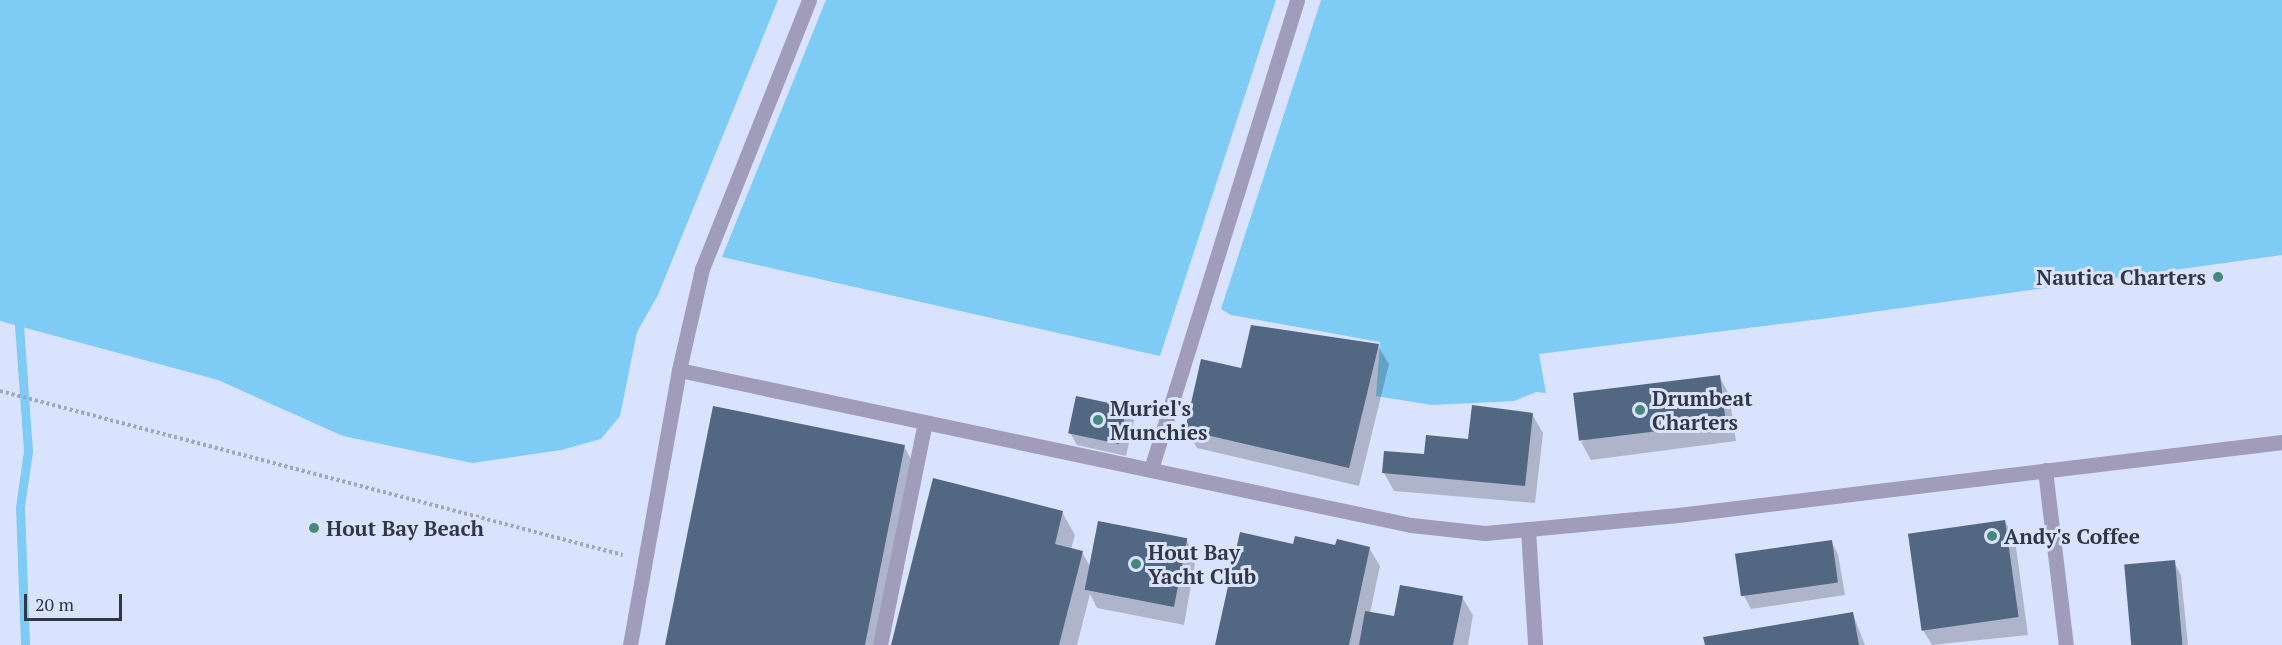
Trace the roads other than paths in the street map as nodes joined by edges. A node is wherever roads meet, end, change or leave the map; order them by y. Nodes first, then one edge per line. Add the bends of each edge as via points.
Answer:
1 (809, 0) edge
2 (1297, 0) edge
3 (679, 370) junction
4 (925, 422) junction
5 (2282, 442) edge
6 (1151, 469) junction
7 (2045, 470) junction
8 (1528, 529) junction
9 (630, 645) edge
10 (880, 645) edge
11 (1535, 645) edge
12 (2066, 645) edge

1 - 3 lane via 702,269
2 - 6 lane
3 - 4 lane
3 - 9 lane
4 - 6 lane
4 - 10 lane
5 - 7 lane
6 - 8 lane via 1443,531
7 - 8 lane
7 - 12 lane
8 - 11 lane

